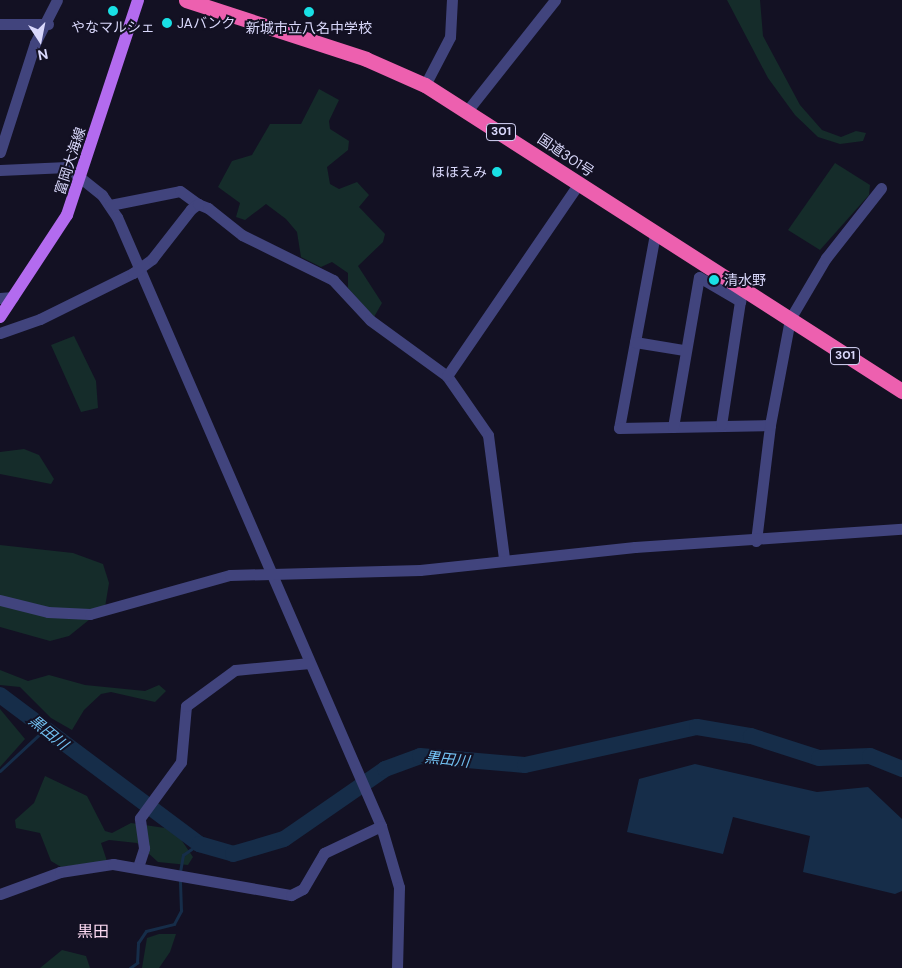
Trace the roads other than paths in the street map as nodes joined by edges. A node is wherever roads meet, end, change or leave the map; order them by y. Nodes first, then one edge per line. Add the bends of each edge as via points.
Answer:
1 (57, 0) edge
2 (138, 0) edge
3 (186, 0) edge
4 (452, 0) edge
5 (555, 0) edge
6 (0, 24) edge
7 (48, 24) junction
8 (425, 85) junction
9 (468, 111) junction
10 (0, 152) edge
11 (0, 170) edge
12 (81, 176) junction
13 (579, 183) junction
14 (881, 188) dead end
15 (198, 204) junction
16 (110, 206) junction
17 (655, 234) junction
18 (140, 268) junction
19 (0, 298) edge
20 (13, 298) junction
21 (0, 317) edge
22 (790, 319) junction
23 (0, 333) edge
24 (635, 342) junction
25 (684, 350) junction
26 (446, 376) junction
27 (902, 391) edge
28 (721, 425) junction
29 (770, 425) junction
30 (673, 427) junction
31 (902, 530) edge
32 (756, 541) junction
33 (504, 560) junction
34 (271, 574) junction
35 (0, 600) edge
36 (310, 663) junction
37 (381, 826) junction
38 (138, 867) junction
39 (0, 894) edge
40 (397, 968) edge

1 - 7 street
2 - 12 main road, 富岡大海線
3 - 8 highway, 国道301号 / 301 via 366,59
4 - 8 street via 450,37
5 - 9 street
6 - 7 street
7 - 10 street via 35,42
8 - 9 highway, 国道301号 / 301
9 - 13 highway, 国道301号 / 301
11 - 12 street via 67,167
12 - 16 street
12 - 20 main road, 富岡大海線 via 67,216
13 - 17 highway, 国道301号 / 301
13 - 26 street
14 - 22 street via 826,258
15 - 16 street via 180,191
15 - 18 street
15 - 26 street via 242,235 333,280 370,320
16 - 18 street
17 - 22 highway, 国道301号 / 301
17 - 24 street
18 - 23 street via 40,320
18 - 34 street
19 - 20 street
20 - 21 main road, 富岡大海線
22 - 27 highway, 国道301号 / 301
22 - 29 street
24 - 25 street
24 - 30 street via 619,428
25 - 28 street via 699,278 740,301
25 - 30 street
26 - 33 street via 488,435
28 - 29 street
28 - 30 street
29 - 32 street
31 - 32 street
32 - 33 street
33 - 34 street via 420,570
34 - 35 street via 208,580 90,614 48,612
34 - 36 street
36 - 37 street
36 - 38 street via 235,670 186,706 181,762 140,818 144,848
37 - 38 street via 324,853 300,893 278,893
37 - 40 street via 399,887
38 - 39 street via 78,868

